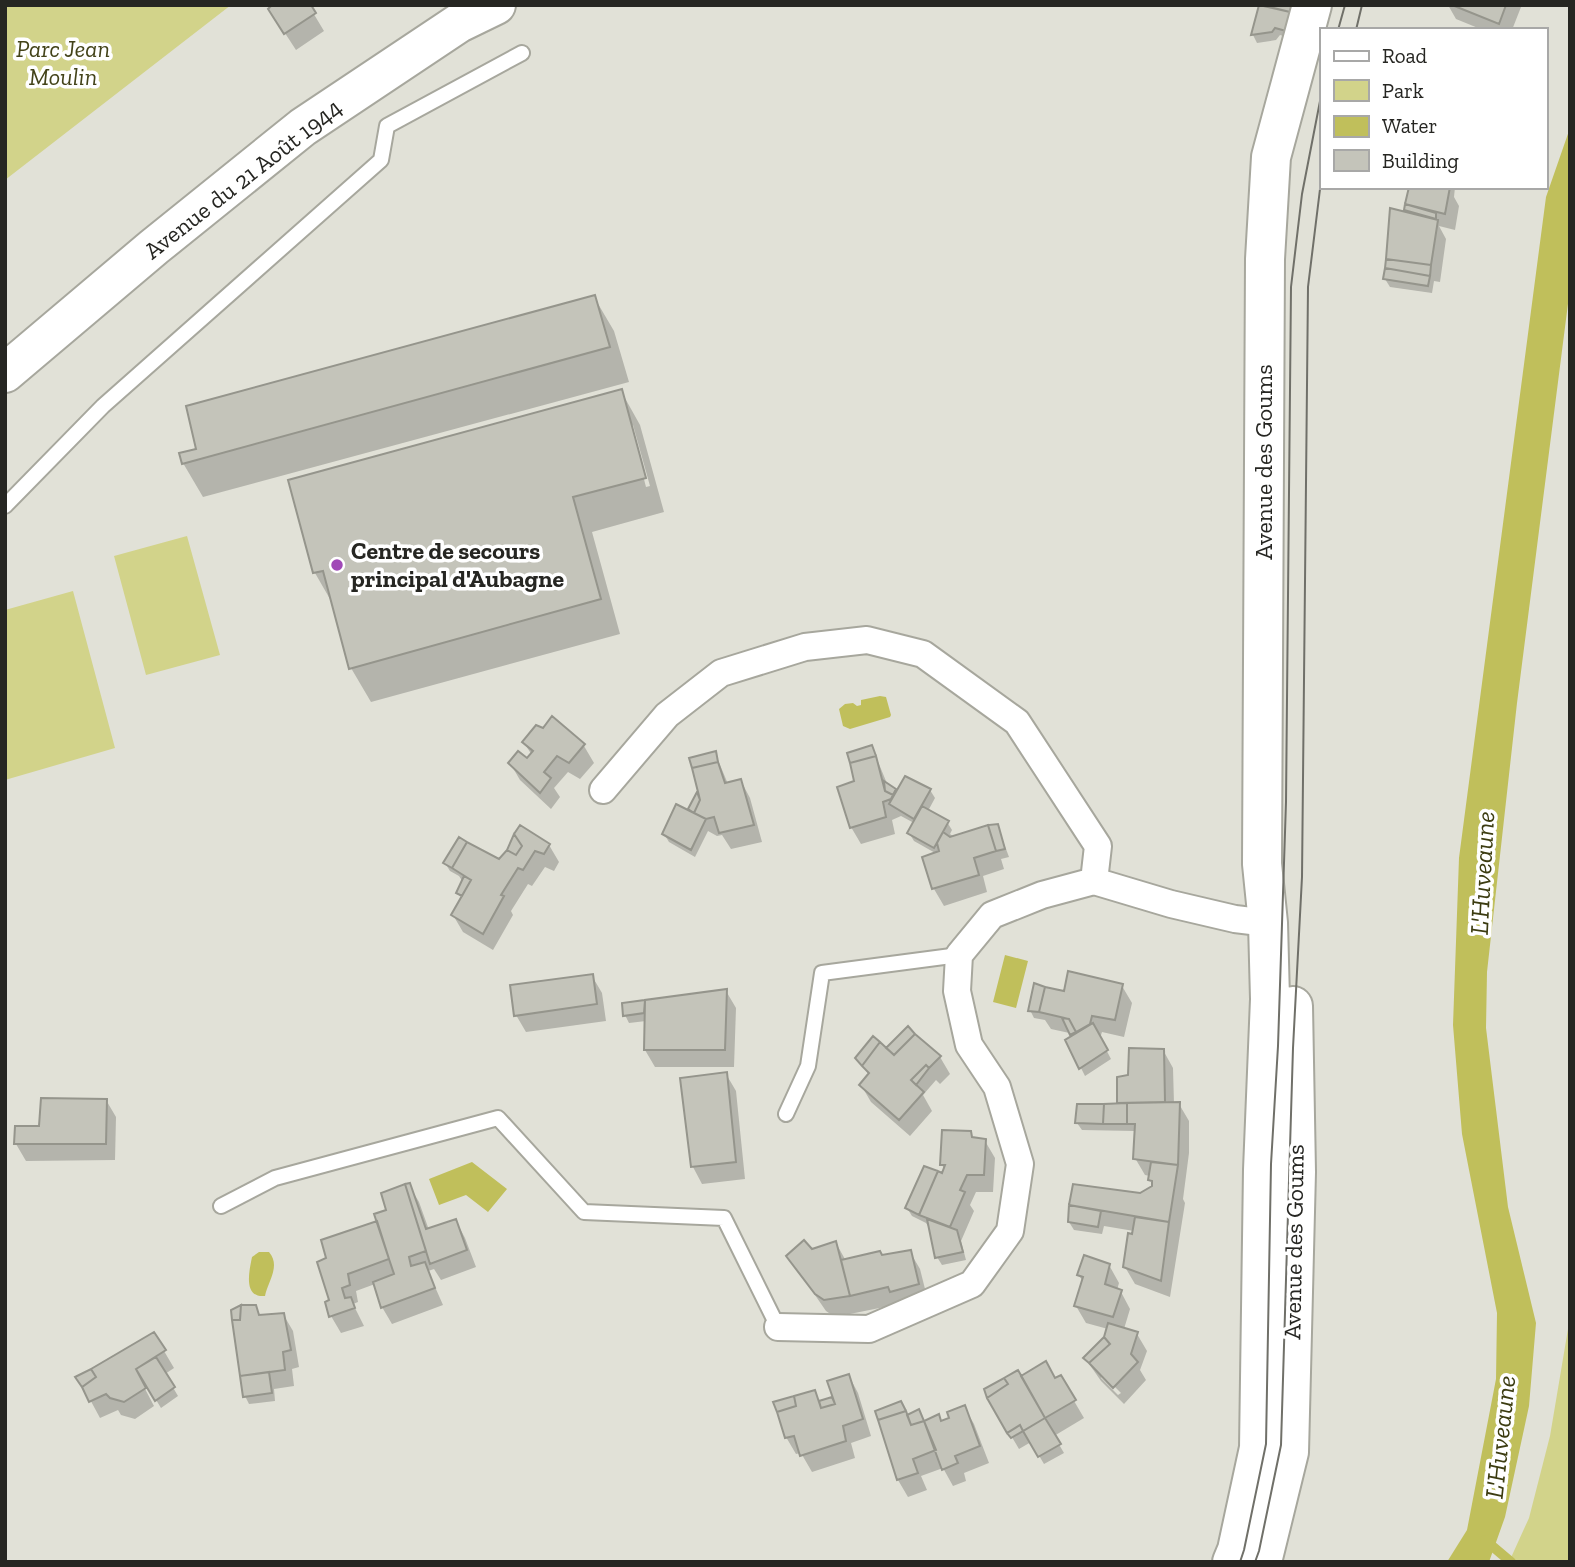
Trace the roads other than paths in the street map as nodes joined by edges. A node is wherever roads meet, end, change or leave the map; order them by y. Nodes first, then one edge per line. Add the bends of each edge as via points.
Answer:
1 (496, 5) edge
2 (1312, 5) edge
3 (522, 53) dead end
4 (5, 373) edge
5 (5, 506) edge
6 (603, 790) dead end
7 (1094, 881) junction
8 (1268, 923) junction
9 (959, 955) junction
10 (786, 1114) dead end
11 (221, 1206) dead end
12 (778, 1327) joint
13 (1232, 1562) edge
14 (1262, 1562) edge

1 - 4 main road, Avenue du 21 Août 1944 via 459,23 303,127
2 - 8 main road, Avenue des Goums via 1271,157 1265,259 1262,864
3 - 5 lane via 387,125 381,160 103,406
6 - 7 street via 667,715 721,673 805,647 867,639 923,654 1017,722 1098,846
7 - 8 street via 1171,904
7 - 9 street via 992,915
8 - 13 main road, Avenue des Goums via 1259,1448
8 - 14 main road, Avenue des Goums via 1294,1011 1296,1172 1289,1452
9 - 10 lane via 822,973 808,1066
9 - 12 street via 957,991 969,1045 997,1087 1020,1164 1010,1231 972,1284 869,1329
11 - 12 lane via 275,1178 498,1118 584,1212 724,1218

